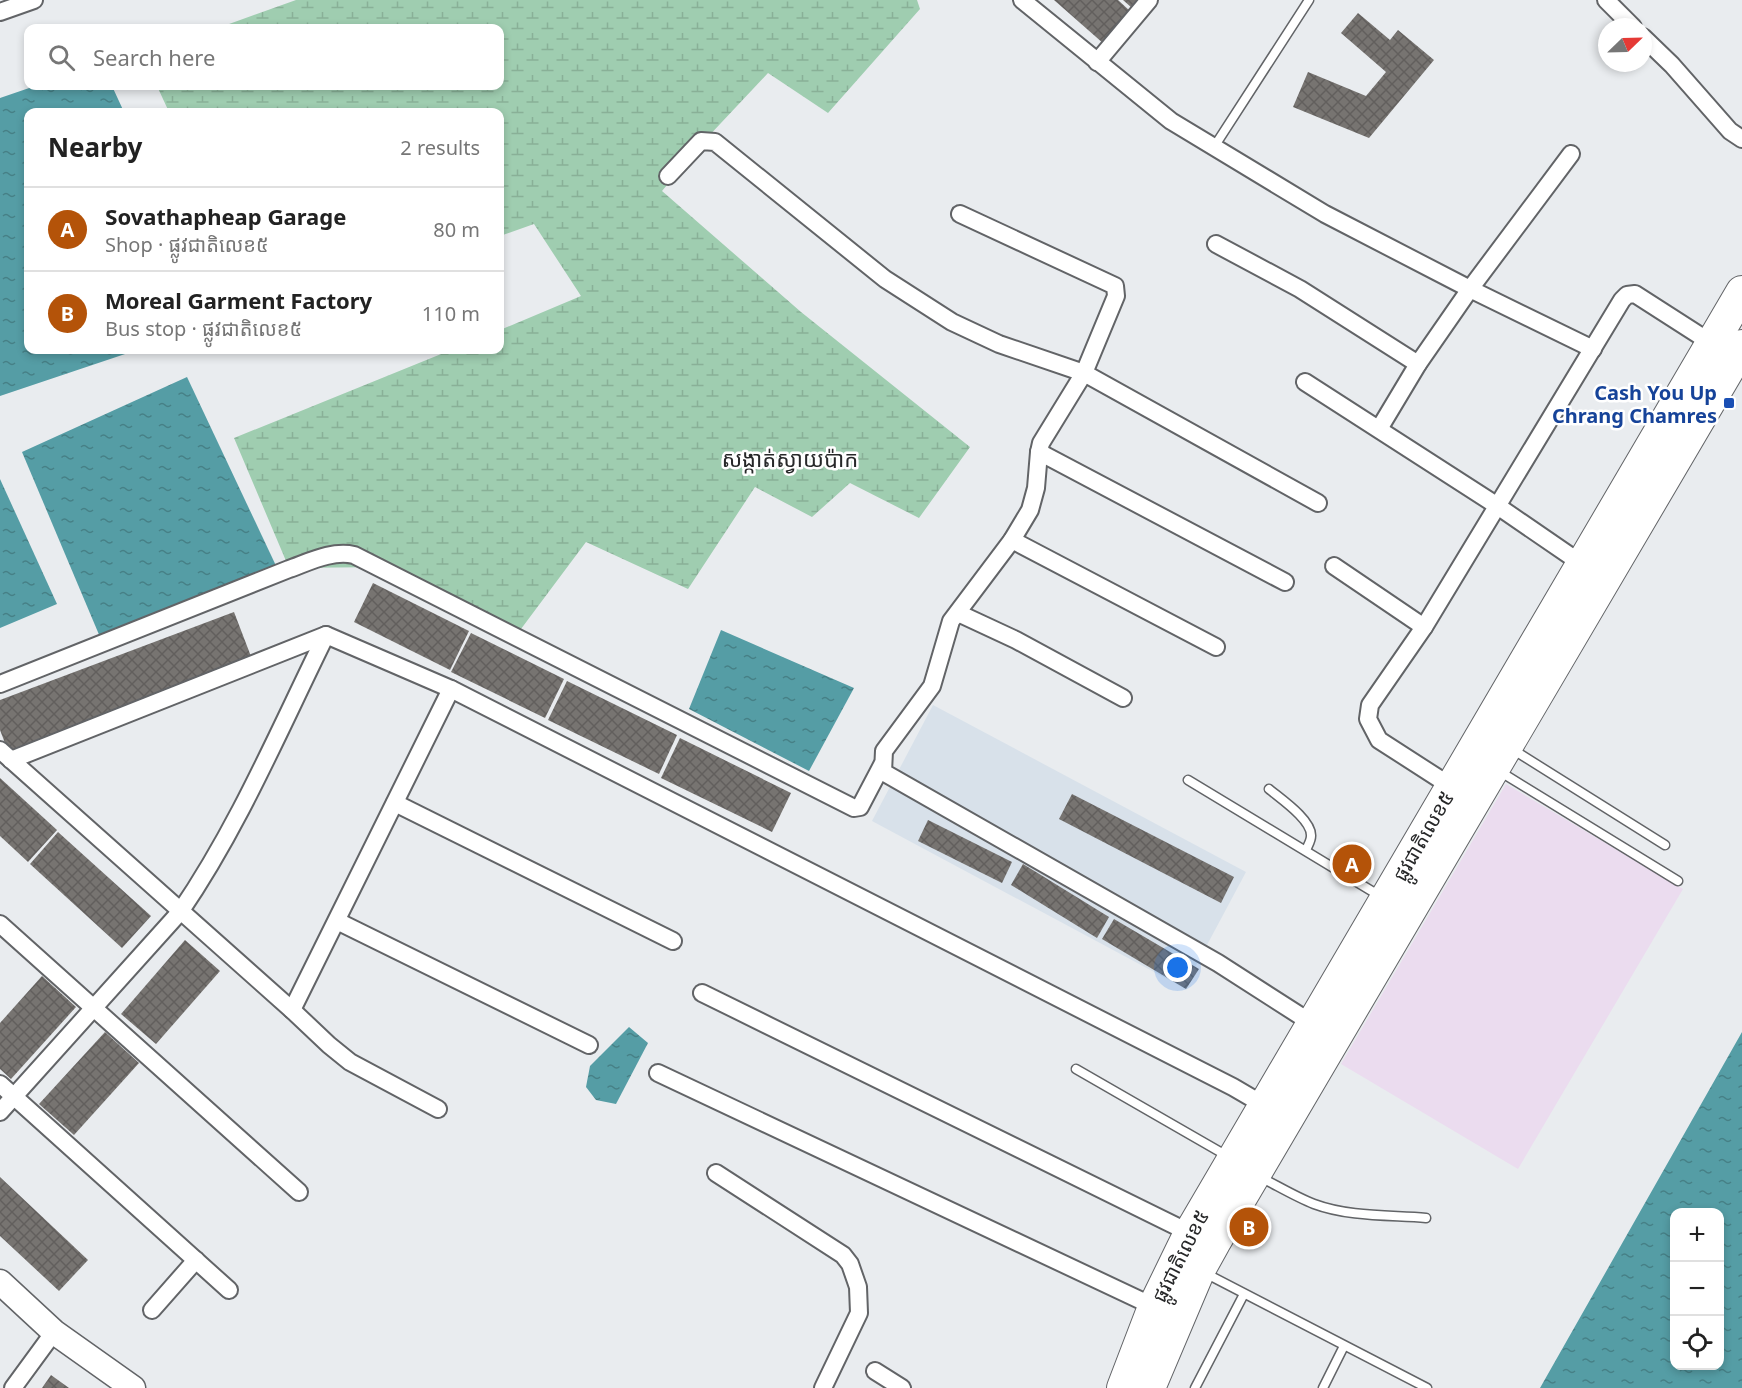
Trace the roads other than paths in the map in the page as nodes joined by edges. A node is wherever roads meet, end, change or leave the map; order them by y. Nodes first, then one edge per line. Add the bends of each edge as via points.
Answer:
1 (34, 0) edge
2 (1022, 0) edge
3 (1149, 0) edge
4 (1309, 0) edge
5 (1606, 0) edge
6 (0, 12) edge
7 (1624, 18) edge
8 (1652, 46) edge
9 (1097, 62) junction
10 (1742, 139) edge
11 (1215, 147) junction
12 (1571, 154) dead end
13 (668, 176) dead end
14 (960, 214) dead end
15 (1216, 243) dead end
16 (1470, 289) junction
17 (1742, 292) edge
18 (1593, 349) junction
19 (1724, 358) edge
20 (1418, 364) junction
21 (1084, 373) junction
22 (1305, 382) dead end
23 (1379, 429) junction
24 (1039, 452) junction
25 (1318, 503) dead end
26 (1496, 505) junction
27 (1012, 540) junction
28 (1582, 564) junction
29 (1334, 566) dead end
30 (1285, 582) dead end
31 (958, 613) junction
32 (1424, 627) junction
33 (326, 635) junction
34 (1216, 646) dead end
35 (0, 684) edge
36 (451, 689) junction
37 (1123, 698) dead end
38 (6, 755) edge
39 (1500, 757) junction
40 (882, 765) junction
41 (1188, 780) dead end
42 (1269, 789) dead end
43 (394, 803) junction
44 (1450, 808) junction
45 (1665, 844) dead end
46 (1306, 850) junction
47 (1678, 880) dead end
48 (1386, 899) junction
49 (180, 912) junction
50 (337, 921) junction
51 (0, 924) edge
52 (673, 941) dead end
53 (1357, 974) junction
54 (702, 993) dead end
55 (94, 1008) junction
56 (292, 1010) junction
57 (1312, 1024) junction
58 (589, 1045) dead end
59 (1076, 1069) dead end
60 (658, 1072) dead end
61 (0, 1084) edge
62 (14, 1097) junction
63 (438, 1109) dead end
64 (0, 1112) edge
65 (1276, 1113) junction
66 (1244, 1167) junction
67 (716, 1173) dead end
68 (299, 1192) dead end
69 (1426, 1218) dead end
70 (1190, 1233) junction
71 (196, 1260) junction
72 (1199, 1270) junction
73 (0, 1282) edge
74 (229, 1290) dead end
75 (1244, 1294) junction
76 (152, 1310) dead end
77 (1166, 1312) junction
78 (54, 1332) junction
79 (1344, 1346) junction
80 (875, 1371) dead end
81 (13, 1388) edge
82 (133, 1388) edge
83 (823, 1388) edge
84 (902, 1388) edge
85 (1123, 1388) edge
86 (1149, 1388) edge
87 (1195, 1388) edge
88 (1323, 1388) edge
89 (1426, 1388) edge

1 - 6 street
2 - 9 street
3 - 9 street
4 - 11 lane
5 - 7 street
8 - 10 street via 1730,131
9 - 11 street via 1171,121
11 - 16 street via 1325,214
12 - 16 street
13 - 21 street via 701,141 715,142 885,279 942,316 999,344
14 - 21 street via 1116,288
15 - 20 street
16 - 18 street
16 - 20 street
17 - 19 highway, ផ្លូវជាតិលេខ៥
18 - 19 street via 1622,300 1635,294
18 - 26 street
19 - 28 highway, ផ្លូវជាតិលេខ៥
19 - 39 highway, ផ្លូវជាតិលេខ៥
20 - 23 street
21 - 24 street
21 - 25 street
22 - 23 street
23 - 26 street
24 - 27 street via 1034,499
24 - 30 street
26 - 28 street
26 - 32 street
27 - 31 street
27 - 34 street
28 - 44 highway, ផ្លូវជាតិលេខ៥
29 - 32 street
31 - 37 street via 1017,640
31 - 40 street via 946,633 932,686 884,751
32 - 44 street via 1370,705 1368,719 1379,740
33 - 36 street
33 - 38 street
33 - 49 street via 225,839
35 - 40 street via 289,569 345,554 354,555 854,808 860,807
36 - 43 street
36 - 65 street via 1233,1087
38 - 49 street
39 - 44 highway, ផ្លូវជាតិលេខ៥
39 - 45 lane
39 - 47 lane
40 - 57 street via 882,772 1218,963
41 - 46 lane
42 - 46 lane via 1307,824 1311,839
43 - 50 street
43 - 52 street
44 - 48 highway, ផ្លូវជាតិលេខ៥
44 - 53 highway, ផ្លូវជាតិលេខ៥
46 - 48 lane
48 - 53 highway, ផ្លូវជាតិលេខ៥
49 - 55 street
49 - 56 street
50 - 56 street
50 - 58 street
51 - 55 street
53 - 57 highway, ផ្លូវជាតិលេខ៥
53 - 65 highway, ផ្លូវជាតិលេខ៥
54 - 70 street
55 - 62 street
55 - 68 street
56 - 63 street via 350,1062
57 - 65 highway, ផ្លូវជាតិលេខ៥
59 - 66 lane
60 - 77 street
61 - 62 street
62 - 64 street
62 - 71 street
65 - 66 highway, ផ្លូវជាតិលេខ៥
66 - 69 lane via 1314,1204 1360,1214
66 - 70 highway, ផ្លូវជាតិលេខ៥
66 - 72 highway, ផ្លូវជាតិលេខ៥
67 - 83 street via 850,1264 858,1287 859,1313
70 - 77 highway, ផ្លូវជាតិលេខ៥
71 - 74 street
71 - 76 street
72 - 75 lane
72 - 77 highway, ផ្លូវជាតិលេខ៥
73 - 78 street
75 - 79 lane
75 - 87 lane
77 - 85 highway, ផ្លូវជាតិលេខ៥
77 - 86 highway, ផ្លូវជាតិលេខ៥
78 - 81 street
78 - 82 street
79 - 88 lane
79 - 89 lane
80 - 84 street

